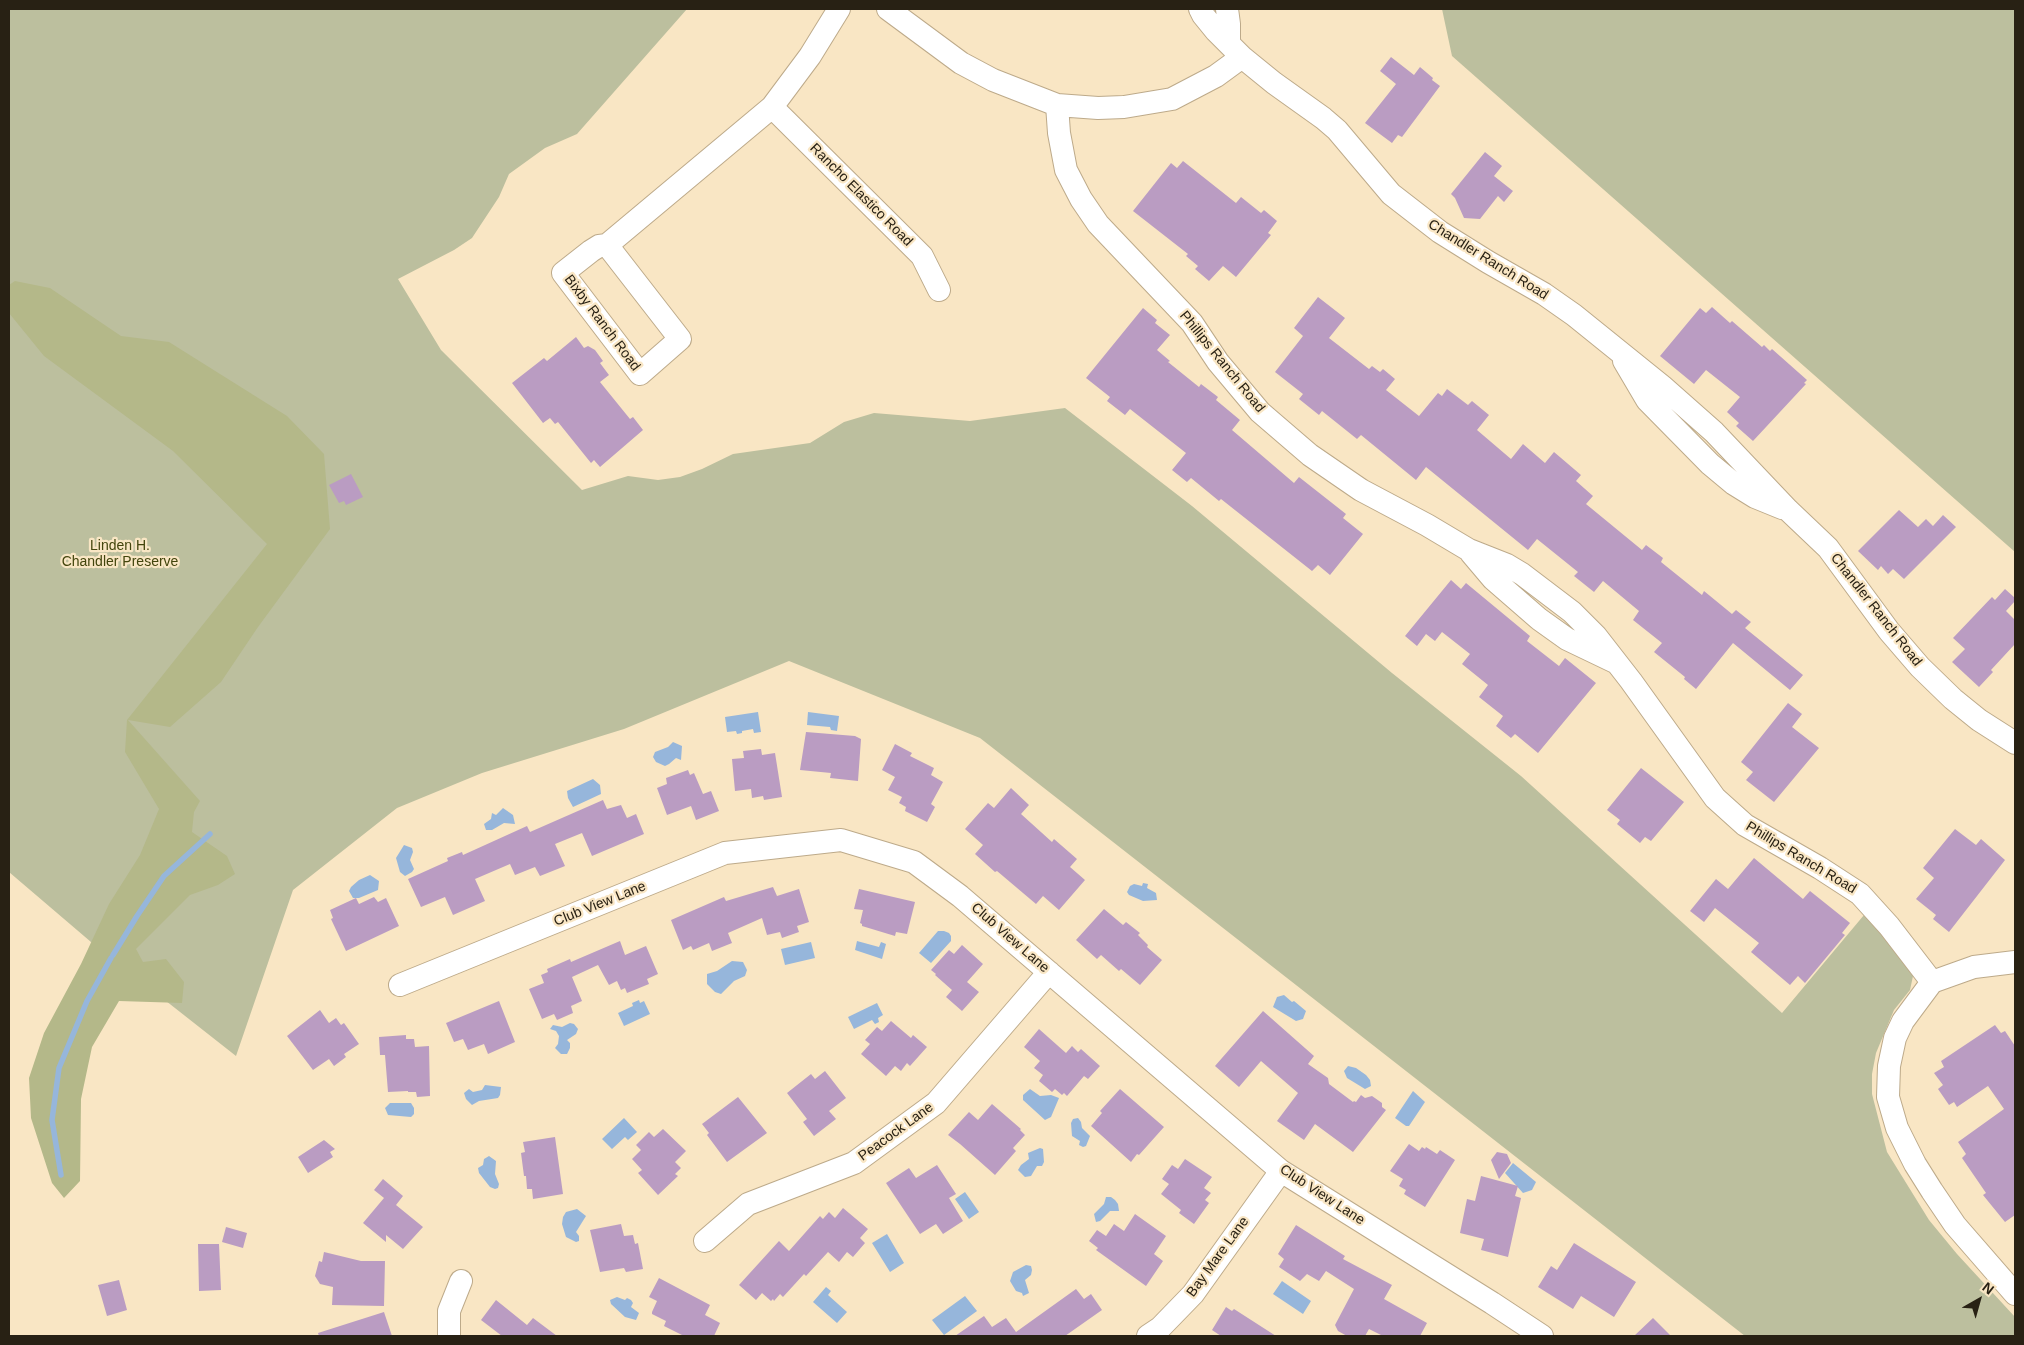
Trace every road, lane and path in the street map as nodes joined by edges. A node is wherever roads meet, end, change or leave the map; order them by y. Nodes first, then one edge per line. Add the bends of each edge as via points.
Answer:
1 (839, 9) edge
2 (888, 9) edge
3 (1200, 9) edge
4 (1226, 9) edge
5 (1236, 49) junction
6 (1056, 105) junction
7 (772, 107) junction
8 (608, 245) junction
9 (940, 290) dead end
10 (2015, 743) edge
11 (2015, 962) edge
12 (1049, 972) junction
13 (1932, 982) junction
14 (400, 985) dead end
15 (1281, 1171) junction
16 (706, 1241) dead end
17 (461, 1281) dead end
18 (2015, 1294) edge
19 (449, 1336) edge
20 (1148, 1336) edge
21 (1542, 1336) edge

1 - 7 street, Bixby Ranch Road via 810,56
2 - 6 street via 961,63 993,80
3 - 5 street, Chandler Ranch Road via 1216,32
4 - 5 street
5 - 6 street via 1216,76 1172,99 1124,107
5 - 10 street, Chandler Ranch Road via 1274,84 1336,130 1391,194 1440,232 1574,315 1714,432 1828,548 1889,631 1920,667 1953,700
6 - 13 street, Phillips Ranch Road via 1066,170 1080,199 1098,224 1192,323 1218,362 1260,412 1310,456 1361,490 1469,550 1493,579 1566,639 1616,663 1715,798 1745,825 1860,894
7 - 8 street, Bixby Ranch Road
7 - 9 street, Rancho Elastico Road via 922,256
8 - 8 street, Bixby Ranch Road via 680,339 640,374 563,273 590,251
11 - 13 street via 1974,967
12 - 14 street, Club View Lane via 960,896 914,862 841,840 724,853
12 - 15 street, Club View Lane
12 - 16 street, Peacock Lane via 936,1103 854,1163 748,1204
13 - 18 street via 1895,1038 1889,1066 1888,1097 1897,1128 1932,1191 1960,1232
15 - 20 street, Bay Mare Lane via 1192,1294
15 - 21 street, Club View Lane
17 - 19 street via 449,1311

